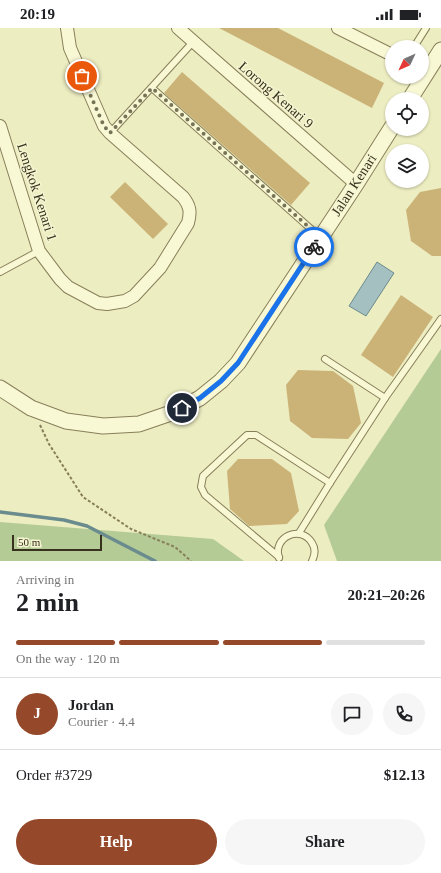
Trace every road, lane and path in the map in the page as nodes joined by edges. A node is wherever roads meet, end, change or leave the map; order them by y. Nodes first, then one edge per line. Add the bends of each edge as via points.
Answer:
1 (67, 28) edge
2 (178, 28) edge
3 (338, 28) edge
4 (426, 28) edge
5 (418, 40) edge
6 (193, 42) junction
7 (441, 50) edge
8 (385, 52) edge
9 (152, 88) junction
10 (414, 92) edge
11 (0, 126) edge
12 (110, 133) junction
13 (386, 136) edge
14 (356, 184) junction
15 (320, 237) junction
16 (39, 251) junction
17 (0, 272) edge
18 (441, 319) edge
19 (325, 359) dead end
20 (0, 388) edge
21 (385, 398) junction
22 (31, 408) junction
23 (330, 483) junction
24 (299, 533) junction
25 (280, 559) edge
26 (191, 561) edge
27 (312, 561) edge

1 - 12 street, Lengkok Kenari 1 via 70,48 104,126
2 - 6 street, Lorong Kenari 9
3 - 8 street
4 - 5 lane
6 - 9 lane
6 - 14 street, Lorong Kenari 9
7 - 10 street
9 - 12 lane
9 - 15 lane
11 - 16 street, Lengkok Kenari 1
12 - 16 street, Lengkok Kenari 1 via 188,202 188,223 160,268 126,301 98,303 68,287
13 - 14 street, Jalan Kenari
14 - 15 street, Jalan Kenari
15 - 22 street, Jalan Kenari via 238,363 200,398 174,412 139,424 103,426 66,421
16 - 17 lane
18 - 21 lane
19 - 21 lane
20 - 22 street, Jalan Kenari
21 - 23 lane
22 - 26 path via 49,444 83,497 131,530 175,547
23 - 24 lane
23 - 25 lane via 256,435 247,435 203,476 200,487 205,495
24 - 25 lane via 288,536 280,543
24 - 27 lane via 311,540 314,546

